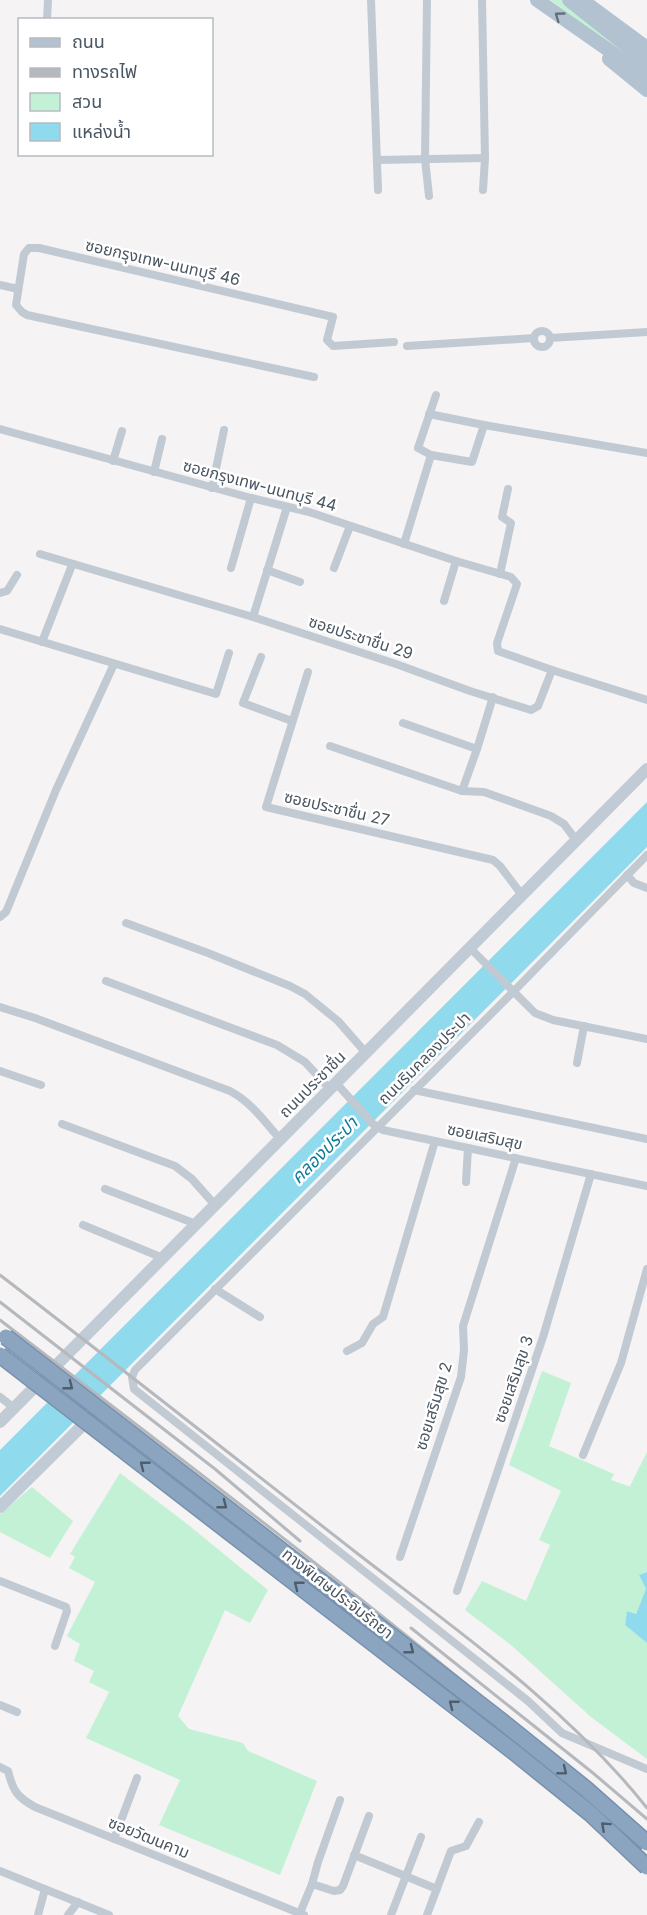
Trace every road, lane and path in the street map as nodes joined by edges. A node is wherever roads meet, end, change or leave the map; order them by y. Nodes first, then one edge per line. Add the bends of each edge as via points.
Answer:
1 (48, 0) edge
2 (371, 0) edge
3 (427, 0) edge
4 (482, 0) edge
5 (537, 0) edge
6 (569, 0) edge
7 (582, 0) edge
8 (47, 18) edge
9 (582, 33) junction
10 (647, 48) edge
11 (647, 62) edge
12 (647, 77) edge
13 (647, 90) edge
14 (485, 158) junction
15 (425, 159) junction
16 (377, 160) junction
17 (378, 190) dead end
18 (483, 190) dead end
19 (429, 196) dead end
20 (0, 285) edge
21 (18, 289) junction
22 (647, 332) edge
23 (394, 342) dead end
24 (407, 346) dead end
25 (314, 377) dead end
26 (436, 395) dead end
27 (429, 414) junction
28 (484, 425) junction
29 (0, 429) edge
30 (224, 430) dead end
31 (122, 431) dead end
32 (162, 439) dead end
33 (647, 453) edge
34 (431, 455) junction
35 (113, 461) junction
36 (154, 472) junction
37 (212, 488) junction
38 (508, 489) dead end
39 (251, 498) junction
40 (287, 507) junction
41 (350, 526) junction
42 (404, 544) junction
43 (40, 554) dead end
44 (456, 561) junction
45 (72, 565) junction
46 (231, 568) dead end
47 (334, 568) dead end
48 (267, 570) junction
49 (500, 574) junction
50 (17, 575) dead end
51 (300, 582) dead end
52 (0, 593) edge
53 (444, 601) dead end
54 (253, 617) junction
55 (0, 629) edge
56 (42, 642) junction
57 (229, 653) dead end
58 (261, 657) dead end
59 (114, 664) junction
60 (552, 670) junction
61 (308, 672) dead end
62 (493, 697) junction
63 (647, 700) edge
64 (292, 721) junction
65 (403, 723) dead end
66 (330, 746) dead end
67 (477, 749) junction
68 (647, 769) edge
69 (462, 791) junction
70 (576, 840) junction
71 (647, 855) edge
72 (627, 875) junction
73 (647, 888) edge
74 (522, 895) junction
75 (0, 917) edge
76 (126, 923) dead end
77 (470, 948) junction
78 (106, 981) dead end
79 (511, 991) junction
80 (0, 1007) edge
81 (584, 1026) junction
82 (647, 1039) edge
83 (366, 1053) junction
84 (577, 1063) dead end
85 (0, 1071) edge
86 (40, 1085) dead end
87 (333, 1086) junction
88 (414, 1090) junction
89 (62, 1124) dead end
90 (375, 1125) junction
91 (647, 1138) edge
92 (280, 1139) junction
93 (435, 1141) junction
94 (468, 1148) junction
95 (516, 1158) junction
96 (591, 1174) junction
97 (466, 1182) dead end
98 (647, 1186) edge
99 (105, 1189) dead end
100 (215, 1205) junction
101 (196, 1224) junction
102 (82, 1225) dead end
103 (163, 1258) junction
104 (647, 1269) edge
105 (215, 1289) junction
106 (260, 1317) dead end
107 (6, 1337) dead end
108 (347, 1351) dead end
109 (0, 1355) edge
110 (0, 1363) edge
111 (33, 1388) junction
112 (0, 1397) edge
113 (14, 1408) junction
114 (97, 1411) dead end
115 (0, 1422) edge
116 (583, 1455) dead end
117 (0, 1507) edge
118 (400, 1557) dead end
119 (0, 1581) edge
120 (457, 1591) dead end
121 (55, 1647) dead end
122 (0, 1705) edge
123 (17, 1712) dead end
124 (0, 1767) edge
125 (647, 1769) edge
126 (137, 1778) dead end
127 (340, 1800) dead end
128 (369, 1816) dead end
129 (479, 1822) dead end
130 (421, 1837) dead end
131 (114, 1839) junction
132 (647, 1843) edge
133 (354, 1855) junction
134 (647, 1867) edge
135 (0, 1871) edge
136 (406, 1876) junction
137 (312, 1884) junction
138 (45, 1889) junction
139 (436, 1889) junction
140 (78, 1902) junction
141 (302, 1914) edge
142 (38, 1915) edge
143 (68, 1915) edge
144 (110, 1915) edge
145 (391, 1915) edge
146 (427, 1915) edge

1 - 8 street
2 - 16 street
3 - 15 street
4 - 14 street
9 -> 5 main road
6 - 11 main road
7 - 10 main road
9 - 12 main road
9 - 13 main road
14 - 15 street
14 - 18 street
15 - 16 street
15 - 19 street
16 - 17 street
20 - 21 street
21 - 23 street, ซอยกรุงเทพ-นนทบุรี 46 via 24,254 29,248 39,248 333,317 327,340 333,346
21 - 25 street, ซอยกรุงเทพ-นนทบุรี 46 via 16,304 27,315
22 - 24 street via 550,338 540,331 534,338
26 - 27 street
27 - 28 street
27 - 34 street via 418,448
28 - 33 street
28 - 34 street via 472,462
29 - 35 street, ซอยกรุงเทพ-นนทบุรี 44
30 - 37 street
31 - 35 street
32 - 36 street
34 - 42 street
35 - 36 street, ซอยกรุงเทพ-นนทบุรี 44
36 - 37 street, ซอยกรุงเทพ-นนทบุรี 44
37 - 39 street, ซอยกรุงเทพ-นนทบุรี 44
38 - 49 street via 502,517 511,523
39 - 40 street, ซอยกรุงเทพ-นนทบุรี 44
39 - 46 street
40 - 41 street, ซอยกรุงเทพ-นนทบุรี 44
40 - 48 street
41 - 42 street, ซอยกรุงเทพ-นนทบุรี 44
41 - 47 street
42 - 44 street, ซอยกรุงเทพ-นนทบุรี 44
43 - 45 street, ซอยประชาชื่น 29
44 - 49 street, ซอยกรุงเทพ-นนทบุรี 44
44 - 53 street
45 - 54 street, ซอยประชาชื่น 29
45 - 56 street
48 - 51 street
48 - 54 street
49 - 60 street, ซอยกรุงเทพ-นนทบุรี 44 via 516,581 516,588 497,643 498,651
50 - 52 street via 7,591
54 - 62 street, ซอยประชาชื่น 29
55 - 56 street
56 - 59 street
57 - 59 street via 216,694
58 - 64 street via 243,703
59 - 75 street via 6,912
60 - 62 street, ซอยประชาชื่น 29 via 536,709
60 - 63 street
61 - 64 street, ซอยประชาชื่น 27
62 - 67 street
64 - 74 street, ซอยประชาชื่น 27 via 266,807 493,860
65 - 67 street
66 - 69 street
67 - 69 street
68 - 70 main road, ถนนประชาชื่น
69 - 70 street via 484,792 551,816 564,824
70 - 74 main road, ถนนประชาชื่น
71 - 72 street, ถนนริมคลองประปา
72 - 73 street
72 - 79 street, ถนนริมคลองประปา
74 - 77 main road, ถนนประชาชื่น
76 - 83 street via 208,952 305,994 338,1021
77 - 79 street
77 - 83 main road, ถนนประชาชื่น
78 - 87 street via 277,1045
79 - 81 street via 535,1013
79 - 88 street, ถนนริมคลองประปา
80 - 92 street via 239,1095
81 - 82 street
81 - 84 street
83 - 87 main road, ถนนประชาชื่น
85 - 86 street
87 - 90 street
87 - 92 main road, ถนนประชาชื่น
88 - 90 street, ถนนริมคลองประปา
88 - 91 street
89 - 100 street via 175,1166
90 - 93 street, ซอยเสริมสุข via 393,1133
90 - 105 street, ถนนริมคลองประปา
92 - 100 main road, ถนนประชาชื่น
93 - 94 street, ซอยเสริมสุข
93 - 108 street via 383,1317 372,1324 362,1343
94 - 95 street, ซอยเสริมสุข
94 - 97 street
95 - 96 street, ซอยเสริมสุข
95 - 118 street, ซอยเสริมสุข 2 via 463,1326 461,1377
96 - 98 street, ซอยเสริมสุข
96 - 120 street, ซอยเสริมสุข 3 via 543,1337
99 - 101 street
100 - 101 main road, ถนนประชาชื่น
101 - 103 main road, ถนนประชาชื่น
102 - 103 street
103 - 111 main road, ถนนประชาชื่น
104 - 116 street via 621,1363
105 - 106 street
105 - 125 street, ถนนริมคลองประปา via 135,1370 134,1389 528,1701 562,1733
107 -> 132 highway, ทางพิเศษประจิมรัถยา, bridge via 499,1719
134 -> 109 highway, ทางพิเศษประจิมรัถยา, bridge via 591,1814 522,1758
110 - 111 main road
111 - 113 main road, ถนนประชาชื่น
112 - 113 street
113 - 115 main road, ถนนประชาชื่น
114 - 117 main road
119 - 121 street via 66,1607
122 - 123 street
124 - 131 street, ซอยวัฒนคาม via 8,1771 21,1799
126 - 131 street
127 - 137 street
128 - 133 street
129 - 139 street via 466,1846 451,1851
130 - 136 street
131 - 141 street, ซอยวัฒนคาม
133 - 136 street
133 - 137 street via 340,1890
135 - 138 street
136 - 139 street
136 - 145 street
137 - 141 street
138 - 140 street
138 - 142 street
139 - 146 street
140 - 143 street
140 - 144 street

